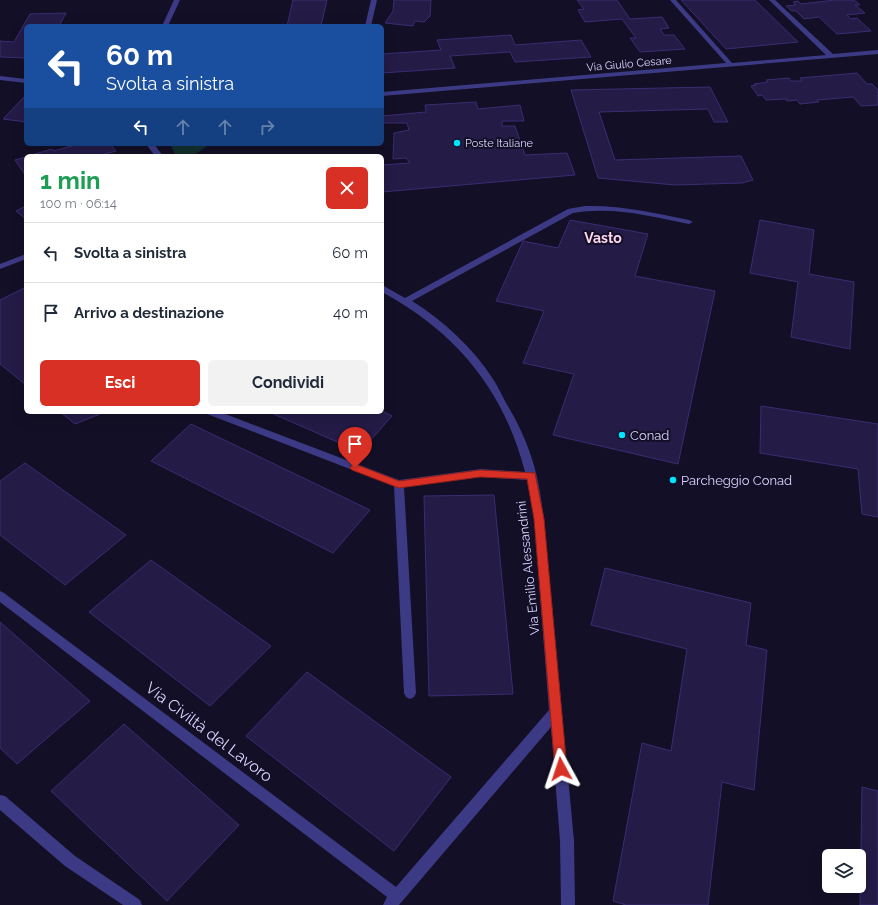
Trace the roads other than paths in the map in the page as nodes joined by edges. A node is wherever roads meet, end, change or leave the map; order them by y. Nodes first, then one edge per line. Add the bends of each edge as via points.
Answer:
1 (177, 0) edge
2 (374, 0) edge
3 (673, 0) edge
4 (772, 0) edge
5 (165, 24) edge
6 (368, 24) edge
7 (878, 52) edge
8 (831, 56) junction
9 (731, 65) junction
10 (0, 78) edge
11 (24, 81) edge
12 (384, 94) edge
13 (690, 222) dead end
14 (24, 257) edge
15 (0, 267) edge
16 (384, 289) edge
17 (406, 301) junction
18 (215, 414) edge
19 (532, 476) junction
20 (399, 484) junction
21 (0, 596) edge
22 (410, 693) dead end
23 (556, 712) junction
24 (0, 801) edge
25 (393, 900) edge
26 (135, 905) edge
27 (568, 905) edge

1 - 5 street
2 - 6 street
3 - 9 street
4 - 8 street
7 - 8 street, Via Giulio Cesare
8 - 9 street, Via Giulio Cesare
9 - 12 street, Via Giulio Cesare
10 - 11 street
13 - 17 street via 613,209 582,208 571,211
14 - 15 street
16 - 17 street, Via Emilio Alessandrini
17 - 19 street, Via Emilio Alessandrini via 452,336 489,380 516,432
18 - 20 street
19 - 20 street via 480,473
19 - 23 street, Via Emilio Alessandrini via 539,519
20 - 22 street
21 - 25 street, Via Civiltà del Lavoro
23 - 25 street
23 - 27 street, Via Emilio Alessandrini via 567,841
24 - 26 street via 70,861

